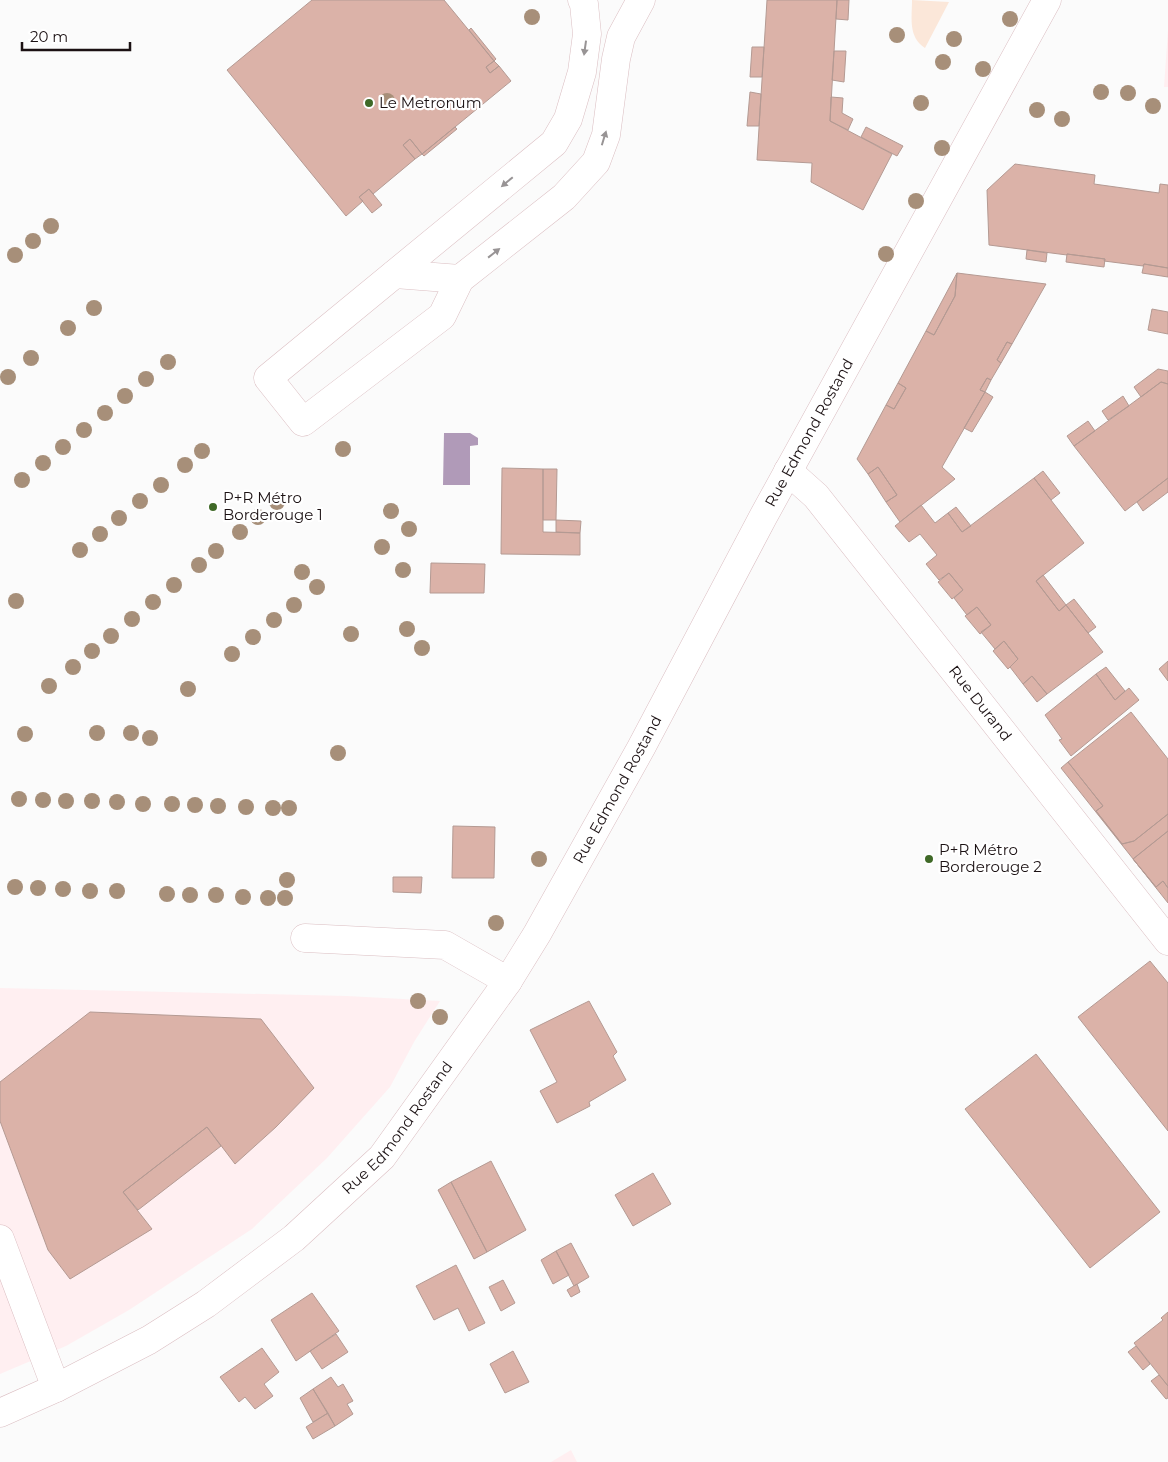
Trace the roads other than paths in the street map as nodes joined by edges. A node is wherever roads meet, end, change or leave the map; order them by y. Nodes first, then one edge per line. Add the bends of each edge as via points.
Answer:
1 (582, 0) edge
2 (641, 0) edge
3 (1047, 0) edge
4 (395, 274) junction
5 (460, 279) junction
6 (788, 471) junction
7 (305, 938) dead end
8 (1168, 941) edge
9 (508, 981) junction
10 (0, 1240) edge
11 (56, 1388) junction
12 (0, 1413) edge

1 -> 4 street via 587,34 582,72 568,119 554,143
5 -> 2 street via 564,197 596,162 606,135 621,37
3 - 6 street, Rue Edmond Rostand
4 - 5 street
4 - 5 street via 268,378 303,422 442,316
6 - 8 street, Rue Durand via 816,496
6 - 9 street, Rue Edmond Rostand via 640,748
7 - 9 street via 446,945
9 - 11 street, Rue Edmond Rostand via 382,1157 301,1231 206,1304 149,1340
10 - 11 street
11 - 12 street, Rue Edmond Rostand

